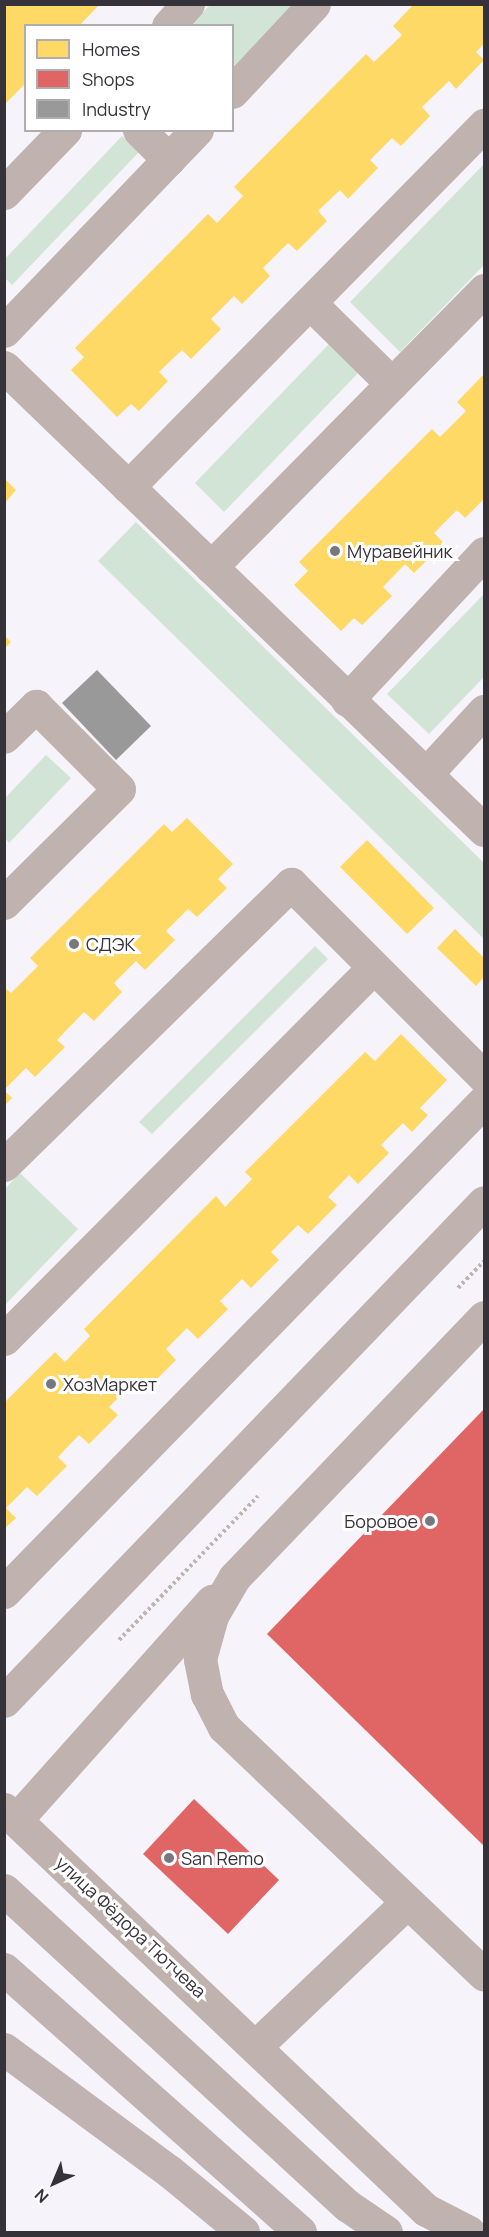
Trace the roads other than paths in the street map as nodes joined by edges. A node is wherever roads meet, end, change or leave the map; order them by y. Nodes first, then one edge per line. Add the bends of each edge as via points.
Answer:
1 (188, 4) edge
2 (314, 4) edge
3 (170, 24) edge
4 (234, 90) edge
5 (484, 125) edge
6 (63, 132) edge
7 (141, 132) edge
8 (195, 132) edge
9 (169, 160) junction
10 (4, 193) edge
11 (484, 290) edge
12 (310, 303) junction
13 (4, 331) edge
14 (4, 367) edge
15 (392, 384) junction
16 (128, 487) junction
17 (484, 553) edge
18 (211, 567) junction
19 (347, 700) junction
20 (484, 711) edge
21 (4, 737) edge
22 (426, 774) junction
23 (484, 830) edge
24 (4, 903) edge
25 (372, 969) junction
26 (484, 1077) edge
27 (484, 1101) edge
28 (4, 1165) edge
29 (484, 1202) edge
30 (484, 1317) edge
31 (4, 1339) edge
32 (234, 1578) junction
33 (4, 1592) edge
34 (4, 1701) edge
35 (10, 1814) edge
36 (4, 1890) edge
37 (406, 1903) junction
38 (4, 1969) edge
39 (484, 1975) edge
40 (4, 2030) edge
41 (257, 2045) junction
42 (4, 2049) edge
43 (168, 2171) junction
44 (243, 2232) edge
45 (300, 2232) edge
46 (386, 2232) edge
47 (469, 2232) edge

1 - 3 street
2 - 4 street
5 - 12 street
6 - 10 street
7 - 9 street
8 - 9 street
9 - 13 street
11 - 15 street
12 - 15 street
12 - 16 street
14 - 16 street
15 - 18 street
16 - 18 street
17 - 19 street
18 - 19 street
19 - 22 street
20 - 22 street
21 - 24 street via 36,706 119,789
22 - 23 street
25 - 26 street
25 - 28 street via 291,884
25 - 31 street
27 - 33 street
29 - 34 street
30 - 32 street
32 - 35 street
32 - 37 street via 212,1616 200,1659 207,1694 224,1727
35 - 41 street, улица Фёдора Тютчева
36 - 46 street via 348,2206
37 - 39 street
37 - 41 street
38 - 45 main road
40 - 43 main road
41 - 47 street, улица Фёдора Тютчева via 426,2210
42 - 43 main road
43 - 44 main road

